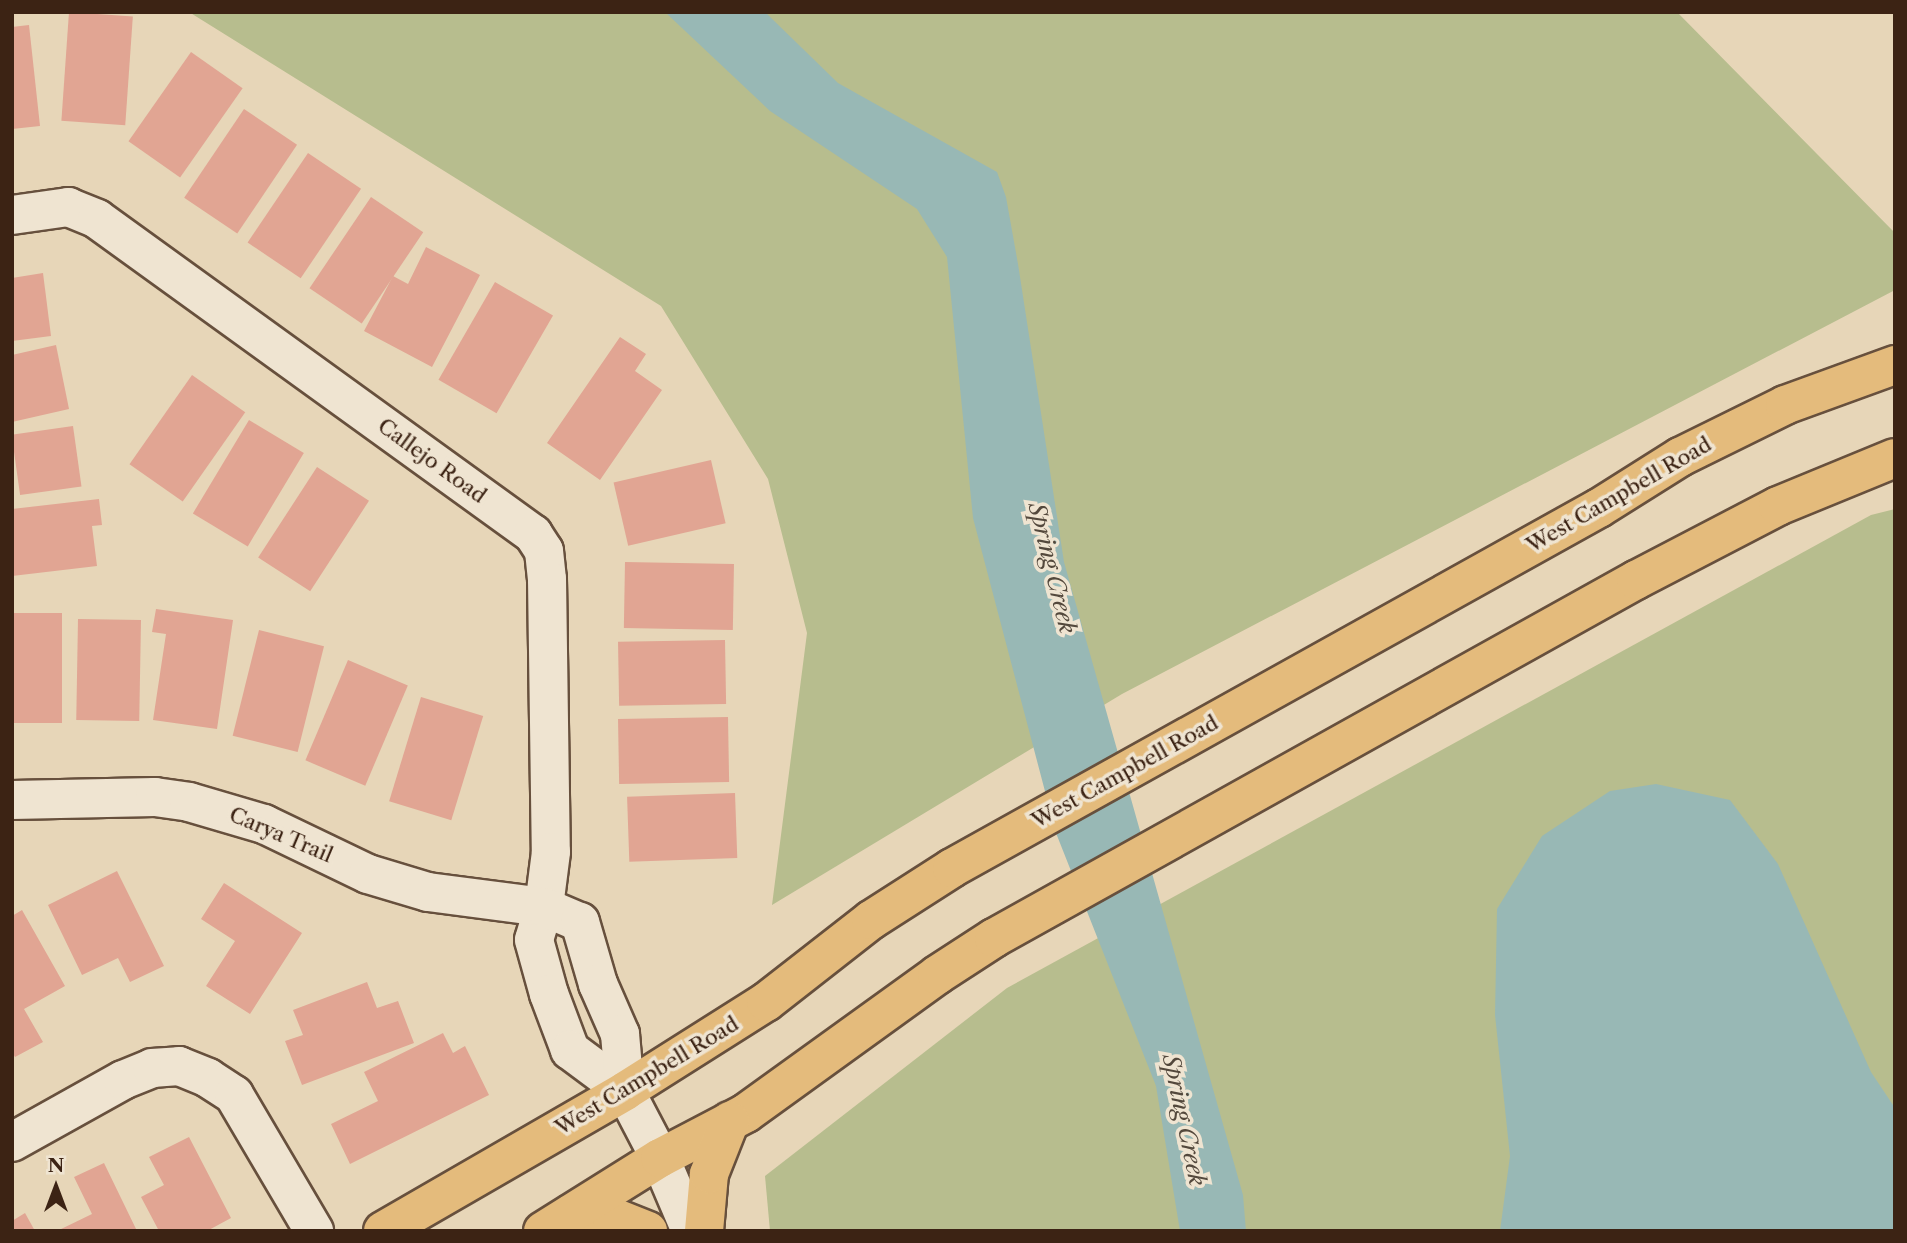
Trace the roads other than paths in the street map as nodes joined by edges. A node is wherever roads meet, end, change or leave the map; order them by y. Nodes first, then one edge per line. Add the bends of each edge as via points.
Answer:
1 (12, 215) edge
2 (1895, 365) edge
3 (1895, 458) edge
4 (12, 800) edge
5 (544, 907) junction
6 (625, 1091) junction
7 (730, 1121) junction
8 (12, 1142) edge
9 (660, 1158) junction
10 (557, 1223) edge
11 (314, 1231) edge
12 (383, 1231) edge
13 (648, 1231) edge
14 (691, 1231) edge
15 (704, 1231) edge

1 - 5 street, Callejo Road via 68,207 97,219 533,534 544,551 547,579 551,852
2 - 6 main road, West Campbell Road via 1785,405 1680,457 1599,508 952,868 871,920 766,1002
3 - 7 main road via 1778,506 1636,580 994,938
4 - 5 street, Carya Trail via 155,797 189,802 264,824 368,874 428,892
5 - 6 street, Callejo Road via 580,922 598,984 620,1034
5 - 6 street, Callejo Road via 534,940 570,1050
6 - 9 street, Callejo Road
6 - 12 main road, West Campbell Road
7 - 9 main road
7 - 15 main road via 709,1174
8 - 11 street via 123,1080 152,1068 179,1066 234,1095
9 - 10 main road
9 - 14 street, Callejo Road
10 - 13 main road via 611,1216

